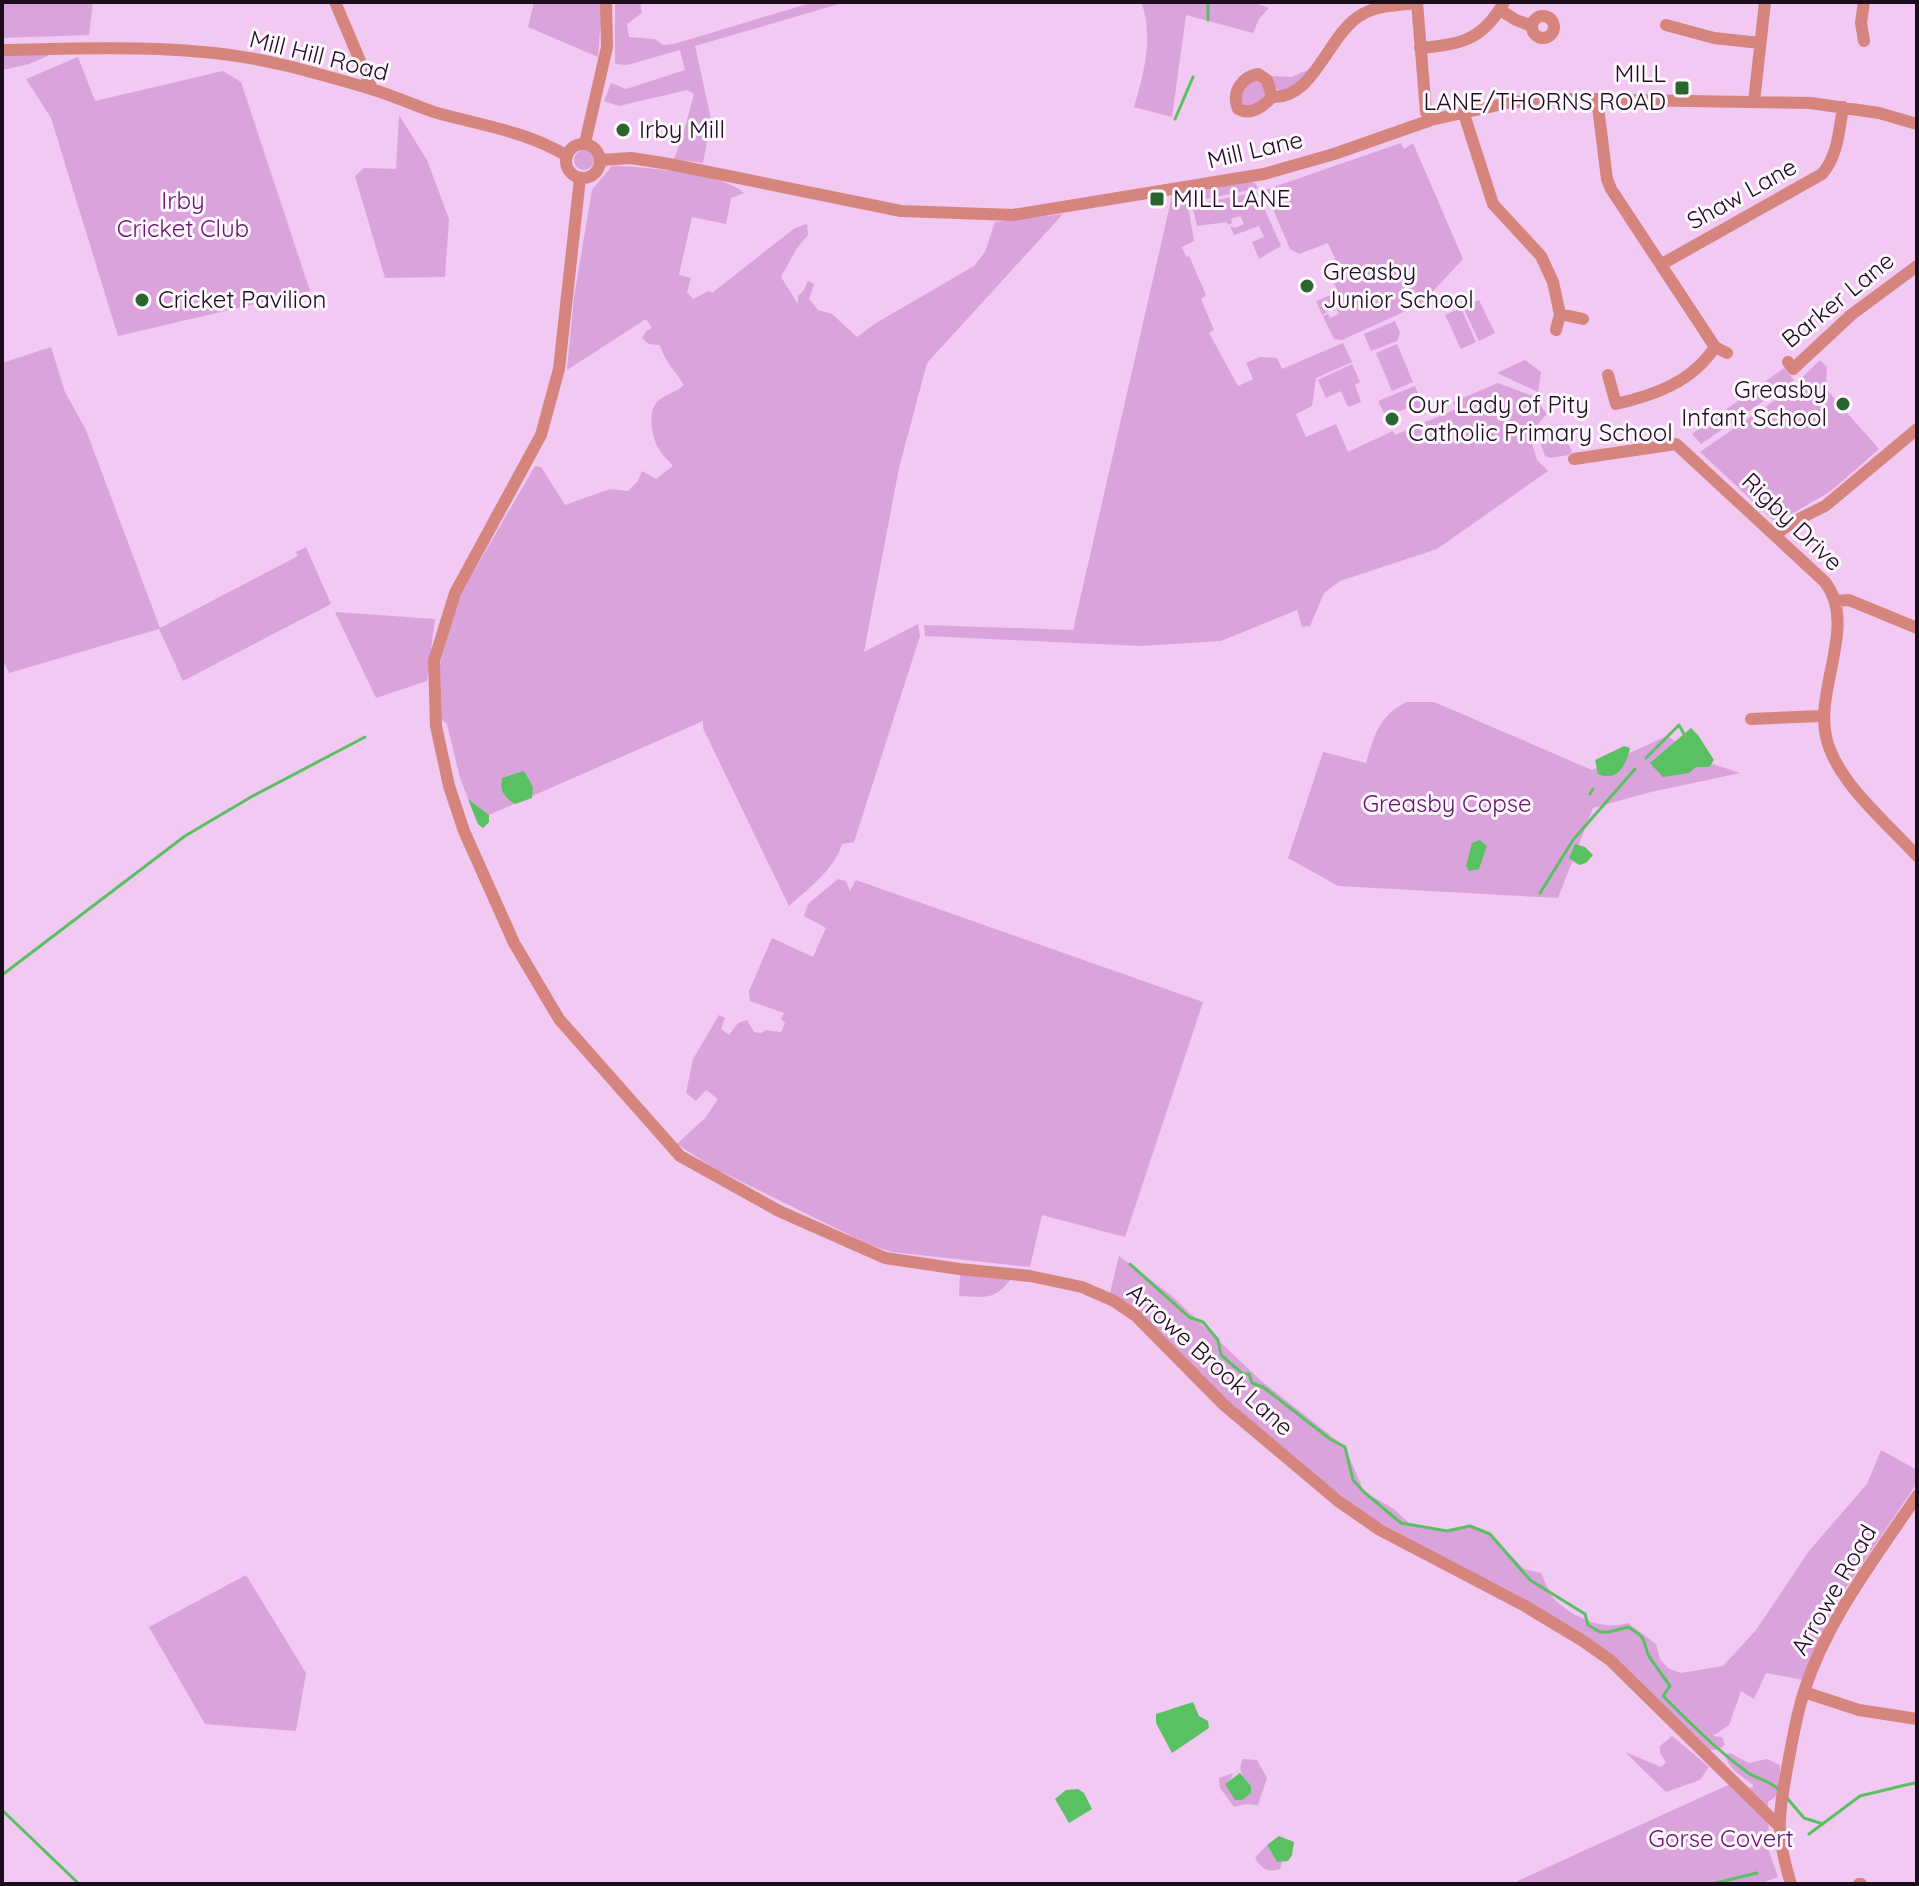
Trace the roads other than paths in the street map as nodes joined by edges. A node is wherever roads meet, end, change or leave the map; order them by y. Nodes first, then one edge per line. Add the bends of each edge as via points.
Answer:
1 (335, 2) edge
2 (606, 2) edge
3 (1765, 2) edge
4 (1864, 2) edge
5 (1417, 3) edge
6 (1502, 6) edge
7 (1666, 25) dead end
8 (1532, 26) dead end
9 (1864, 41) dead end
10 (1760, 43) junction
11 (1420, 48) junction
12 (2, 50) edge
13 (372, 89) junction
14 (1272, 97) dead end
15 (1597, 99) junction
16 (1754, 102) junction
17 (1843, 107) junction
18 (1463, 111) junction
19 (1431, 120) junction
20 (1917, 124) edge
21 (585, 143) junction
22 (567, 156) junction
23 (601, 160) junction
24 (580, 178) junction
25 (1662, 264) junction
26 (1917, 266) edge
27 (1560, 314) junction
28 (1583, 319) dead end
29 (1556, 330) dead end
30 (1788, 362) dead end
31 (1608, 375) dead end
32 (1917, 429) edge
33 (1574, 459) dead end
34 (1775, 535) junction
35 (1836, 601) junction
36 (1917, 628) edge
37 (1822, 716) junction
38 (1751, 719) dead end
39 (1917, 856) edge
40 (1917, 1496) edge
41 (1804, 1692) junction
42 (1915, 1717) edge
43 (1778, 1825) junction
44 (1791, 1884) edge

1 - 13 street
2 - 21 street via 607,47
3 - 10 street
4 - 9 street
5 - 11 street
5 - 14 street via 1360,15 1339,34 1305,85
6 - 8 street
6 - 11 street via 1489,24 1462,44
7 - 10 street
10 - 16 street
11 - 19 street
12 - 13 street, Mill Hill Road via 149,49 229,56
13 - 22 street, Mill Hill Road via 519,134
15 - 16 street, Mill Lane
15 - 18 street, Mill Lane via 1512,102
15 - 25 street via 1607,179
16 - 17 street, Mill Lane
17 - 20 street, Mill Lane
17 - 25 street, Shaw Lane via 1836,146 1822,174
18 - 19 street, Mill Lane
18 - 27 street via 1493,204 1541,256
19 - 23 street, Mill Lane via 1264,174 1013,215 901,211 669,164
21 - 22 street
21 - 23 street
22 - 24 street via 570,172
23 - 24 street via 595,174
24 - 43 street, Arrowe Brook Lane via 559,369 541,435 455,593 434,661 436,726 464,831 514,943 559,1019 680,1156 779,1211 885,1258 1056,1281 1124,1307 1224,1405 1338,1501 1610,1660
25 - 31 street via 1721,350 1651,396 1616,404
26 - 30 street, Barker Lane via 1851,315 1793,369
27 - 28 street
27 - 29 street
32 - 34 street via 1825,506
33 - 34 street, Rigby Drive via 1676,444
34 - 35 street, Rigby Drive via 1825,582
35 - 36 street via 1849,600
35 - 37 street, Rigby Drive via 1838,624
37 - 38 street
37 - 39 street, Rigby Drive via 1828,746 1849,782
40 - 41 street, Arrowe Road via 1861,1577
41 - 42 street via 1859,1710
41 - 43 street, Arrowe Road
43 - 44 street, Arrowe Road

